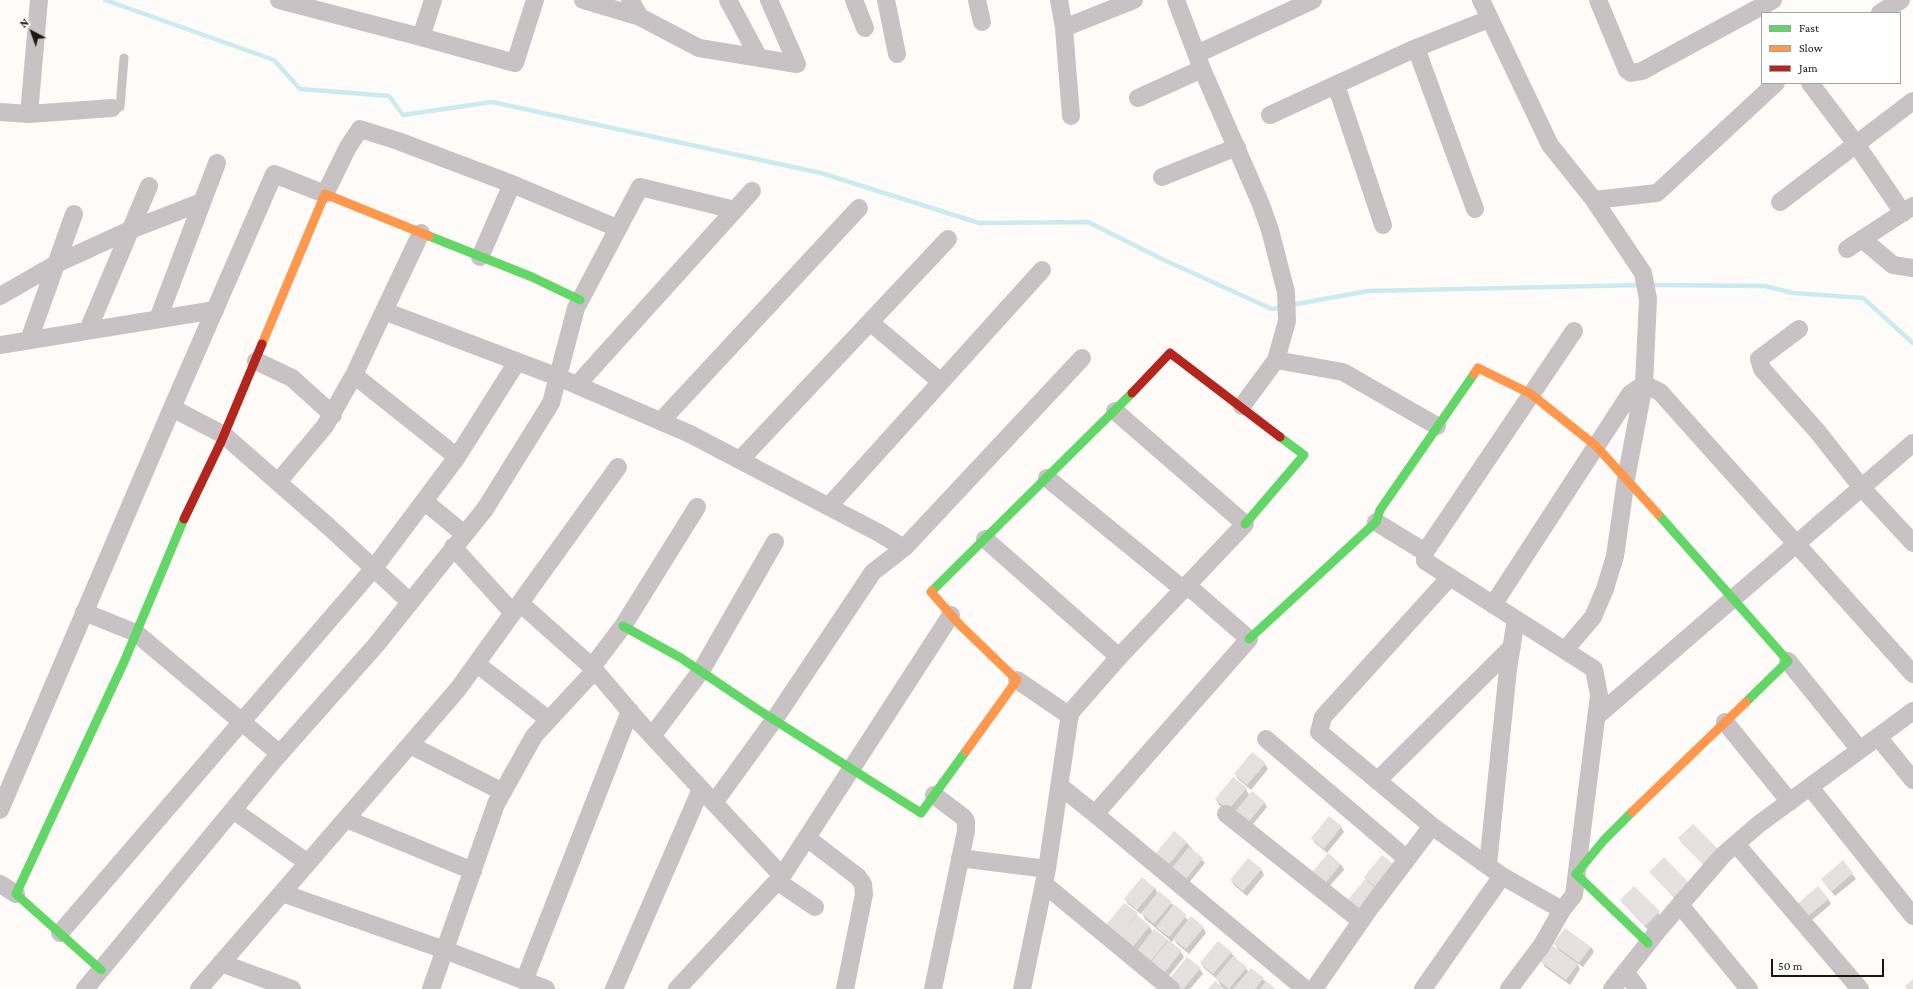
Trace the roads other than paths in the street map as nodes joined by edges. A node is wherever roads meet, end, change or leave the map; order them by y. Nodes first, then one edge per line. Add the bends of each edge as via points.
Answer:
1 (39, 0) edge
2 (279, 0) edge
3 (433, 0) edge
4 (535, 0) edge
5 (583, 0) edge
6 (630, 0) edge
7 (728, 0) edge
8 (769, 0) edge
9 (854, 0) edge
10 (886, 0) edge
11 (977, 0) edge
12 (1059, 0) edge
13 (1134, 0) edge
14 (1176, 0) edge
15 (1313, 0) edge
16 (1481, 0) edge
17 (1598, 0) edge
18 (1773, 0) edge
19 (1901, 0) edge
20 (1882, 12) edge
21 (640, 16) junction
22 (1489, 20) junction
23 (982, 22) dead end
24 (865, 28) dead end
25 (1064, 28) junction
26 (420, 37) junction
27 (1416, 48) junction
28 (897, 54) dead end
29 (758, 56) junction
30 (124, 58) dead end
31 (1200, 61) junction
32 (1775, 84) edge
33 (1811, 84) edge
34 (1336, 85) junction
35 (1138, 98) dead end
36 (1913, 101) edge
37 (112, 108) joint
38 (0, 112) edge
39 (29, 114) junction
40 (1270, 115) dead end
41 (1071, 116) dead end
42 (1856, 144) junction
43 (1236, 147) junction
44 (217, 163) dead end
45 (1162, 177) dead end
46 (512, 184) junction
47 (148, 186) dead end
48 (752, 191) dead end
49 (325, 194) junction
50 (1594, 200) junction
51 (202, 202) junction
52 (1780, 202) dead end
53 (859, 208) dead end
54 (1475, 209) dead end
55 (1908, 209) edge
56 (735, 210) junction
57 (74, 214) dead end
58 (1383, 225) dead end
59 (617, 228) junction
60 (130, 230) junction
61 (422, 233) junction
62 (948, 238) dead end
63 (1862, 239) junction
64 (1847, 250) dead end
65 (480, 257) junction
66 (56, 264) junction
67 (1913, 268) edge
68 (1042, 270) dead end
69 (0, 296) edge
70 (580, 300) junction
71 (215, 310) junction
72 (384, 311) junction
73 (158, 319) junction
74 (870, 322) junction
75 (1799, 329) dead end
76 (88, 330) junction
77 (1574, 331) dead end
78 (29, 340) junction
79 (0, 346) edge
80 (1082, 358) dead end
81 (1276, 360) junction
82 (256, 361) junction
83 (517, 362) junction
84 (354, 375) junction
85 (558, 377) junction
86 (941, 382) junction
87 (1644, 384) junction
88 (577, 385) junction
89 (1531, 394) junction
90 (1242, 406) junction
91 (172, 408) junction
92 (1115, 411) junction
93 (332, 415) junction
94 (662, 421) junction
95 (1437, 426) junction
96 (224, 436) junction
97 (1913, 443) edge
98 (1596, 446) junction
99 (457, 457) junction
100 (740, 460) junction
101 (618, 467) dead end
102 (1047, 478) junction
103 (1626, 479) junction
104 (278, 482) junction
105 (1862, 488) junction
106 (424, 501) junction
107 (829, 506) junction
108 (697, 507) dead end
109 (1376, 522) junction
110 (1245, 524) junction
111 (986, 539) junction
112 (459, 540) junction
113 (775, 542) dead end
114 (1913, 543) edge
115 (1796, 545) junction
116 (904, 548) junction
117 (1425, 552) junction
118 (374, 568) junction
119 (1450, 578) junction
120 (1186, 588) junction
121 (1733, 598) junction
122 (410, 602) junction
123 (1493, 605) junction
124 (517, 608) junction
125 (84, 612) junction
126 (951, 615) junction
127 (1516, 619) junction
128 (623, 626) junction
129 (136, 634) junction
130 (1248, 639) junction
131 (1512, 647) junction
132 (1565, 650) junction
133 (1119, 657) junction
134 (1788, 661) junction
135 (477, 664) junction
136 (594, 668) junction
137 (701, 671) junction
138 (1913, 674) edge
139 (1017, 680) junction
140 (630, 711) junction
141 (1913, 711) edge
142 (1070, 716) junction
143 (1596, 717) junction
144 (549, 720) junction
145 (774, 720) junction
146 (241, 722) junction
147 (1725, 722) junction
148 (652, 736) junction
149 (1878, 737) junction
150 (1266, 739) dead end
151 (410, 745) junction
152 (1860, 750) junction
153 (280, 754) junction
154 (851, 769) junction
155 (1913, 780) edge
156 (1377, 781) junction
157 (1060, 786) junction
158 (1810, 787) junction
159 (701, 789) junction
160 (503, 792) junction
161 (934, 795) junction
162 (1790, 802) junction
163 (714, 803) junction
164 (0, 810) edge
165 (234, 810) junction
166 (1096, 814) junction
167 (1226, 814) dead end
168 (346, 819) junction
169 (1432, 826) junction
170 (806, 838) junction
171 (1736, 844) junction
172 (960, 858) junction
173 (1407, 859) junction
174 (308, 863) junction
175 (1495, 870) junction
176 (473, 871) junction
177 (1576, 874) junction
178 (1046, 876) junction
179 (780, 879) junction
180 (0, 884) edge
181 (282, 893) junction
182 (16, 894) junction
183 (1680, 905) junction
184 (815, 907) dead end
185 (1562, 910) junction
186 (1913, 916) edge
187 (1361, 922) junction
188 (60, 933) junction
189 (1648, 943) junction
190 (445, 950) junction
191 (222, 963) junction
192 (101, 970) junction
193 (1625, 972) junction
194 (524, 980) junction
195 (85, 989) edge
196 (199, 989) edge
197 (292, 989) edge
198 (431, 989) edge
199 (546, 989) edge
200 (614, 989) edge
201 (677, 989) edge
202 (845, 989) edge
203 (933, 989) edge
204 (1022, 989) edge
205 (1172, 989) edge
206 (1305, 989) edge
207 (1314, 989) edge
208 (1423, 989) edge
209 (1509, 989) edge
210 (1612, 989) edge
211 (1638, 989) edge
212 (1749, 989) edge
213 (1860, 989) edge

1 - 39 street
2 - 26 street
3 - 26 street
4 - 26 street via 515,63
5 - 21 street
6 - 21 street
7 - 29 street
8 - 29 street via 797,64
9 - 24 street
10 - 28 street
11 - 23 street
12 - 25 street
13 - 25 street
14 - 31 street
15 - 31 street
16 - 22 street
17 - 18 street via 1627,70 1631,73 1642,71
19 - 20 street
21 - 29 street via 699,48
22 - 27 street
22 - 50 street via 1550,145
25 - 41 street
27 - 34 street
27 - 54 street
30 - 37 lane via 120,107
31 - 35 street
31 - 43 street
32 - 50 street via 1657,193
33 - 42 street
34 - 40 street
34 - 58 street
36 - 42 street
37 - 39 street
38 - 39 street
42 - 52 street
42 - 55 street
43 - 45 street
43 - 81 street via 1270,230 1286,292 1287,321
44 - 51 street
46 - 49 street via 360,129 348,147
46 - 59 street
46 - 65 street
47 - 60 street
48 - 56 street
49 - 61 street
49 - 71 street via 274,174
49 - 82 street
50 - 87 street via 1643,273 1648,299
51 - 60 street
51 - 73 street
53 - 94 street
55 - 63 street
56 - 59 street via 640,187
56 - 88 street
57 - 66 street
59 - 70 street
60 - 66 street
60 - 76 street
61 - 65 street
61 - 72 street
62 - 74 street
63 - 64 street
63 - 67 street via 1893,265
65 - 70 street via 532,277
66 - 69 street
66 - 78 street
68 - 86 street
70 - 85 street
71 - 73 street
71 - 91 street
72 - 83 street
72 - 84 street
73 - 76 street
74 - 86 street
74 - 100 street
75 - 105 street via 1759,359 1762,369 1818,431
76 - 78 street
77 - 89 street
78 - 79 street
80 - 116 street
81 - 90 street
81 - 95 street via 1343,372
82 - 93 street via 292,378
82 - 96 street
83 - 85 street
83 - 99 street
84 - 93 street
84 - 99 street
85 - 88 street
85 - 112 street via 551,403 485,510
86 - 107 street
87 - 98 street via 1630,394
87 - 103 street
87 - 115 street via 1660,392
88 - 94 street
89 - 95 street via 1478,368
89 - 98 street
89 - 117 street
90 - 92 street via 1170,353
90 - 110 street via 1304,456
91 - 96 street
91 - 125 street
92 - 102 street
92 - 110 street
93 - 104 street
94 - 100 street
95 - 109 street via 1380,510
96 - 104 street
96 - 129 street via 177,534
97 - 105 street
98 - 103 street
98 - 123 street
99 - 106 street
100 - 107 street
101 - 124 street
102 - 111 street
102 - 120 street
103 - 121 street
103 - 132 street via 1615,556 1605,589 1593,616
104 - 118 street
105 - 114 street
105 - 115 street
106 - 112 street
106 - 118 street
107 - 116 street
108 - 128 street
109 - 117 street
109 - 130 street
110 - 120 street
111 - 126 street via 931,592
111 - 133 street
112 - 122 street
112 - 124 street
113 - 137 street
115 - 121 street
115 - 138 street
116 - 145 street via 873,572
117 - 119 street via 1425,561
118 - 122 street
118 - 146 street
119 - 123 street
119 - 156 street via 1323,716 1319,732
120 - 130 street
120 - 133 street
121 - 134 street
121 - 143 street
122 - 153 street via 376,645
123 - 127 street
124 - 135 street
124 - 136 street
125 - 129 street
125 - 164 street
126 - 139 street
126 - 154 street
127 - 131 street
127 - 132 street
128 - 136 street
128 - 137 street
129 - 146 street
129 - 182 street
130 - 166 street
131 - 156 street
131 - 175 street
132 - 143 street via 1594,669 1599,695
133 - 142 street
134 - 147 street
134 - 152 street
135 - 144 street
135 - 151 street
136 - 140 street
136 - 144 street
137 - 145 street
137 - 148 street
139 - 142 street
139 - 161 street
140 - 148 street
140 - 194 street
141 - 149 street
142 - 157 street
143 - 177 street
144 - 160 street via 534,736
145 - 154 street
145 - 163 street
146 - 153 street
146 - 188 street
147 - 162 street
147 - 177 street via 1604,840
148 - 159 street
149 - 152 street
149 - 155 street
150 - 173 street
151 - 160 street
151 - 168 street
152 - 158 street
153 - 165 street
154 - 161 street via 921,813
154 - 170 street
156 - 169 street
157 - 166 street
157 - 178 street
158 - 162 street
158 - 186 street
159 - 163 street
159 - 200 street
160 - 176 street via 496,804
161 - 172 street via 966,821
162 - 171 street
163 - 179 street
165 - 174 street
165 - 192 street
166 - 206 street
167 - 187 street
168 - 174 street
168 - 176 street
169 - 173 street
169 - 175 street
170 - 179 street
170 - 202 street via 858,876 863,884 864,894
171 - 183 street via 1723,855
171 - 213 street
172 - 178 street
172 - 203 street
173 - 187 street
174 - 181 street
175 - 185 street
175 - 208 street
176 - 190 street
177 - 185 street via 1574,895
177 - 189 street
178 - 204 street
178 - 205 street
179 - 184 street
179 - 201 street
180 - 182 street
181 - 190 street
181 - 191 street
182 - 188 street
183 - 189 street
183 - 212 street
185 - 209 street via 1542,945
187 - 207 street
188 - 192 street
189 - 193 street
190 - 194 street
190 - 198 street
191 - 196 street
191 - 197 street
192 - 195 street
193 - 210 street
193 - 211 street
194 - 199 street

